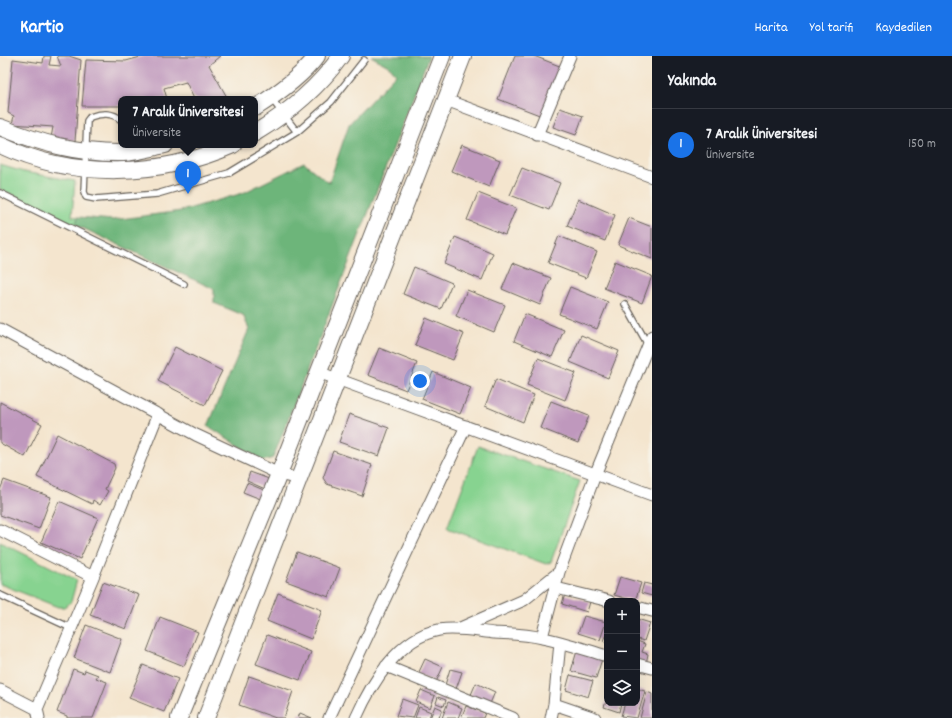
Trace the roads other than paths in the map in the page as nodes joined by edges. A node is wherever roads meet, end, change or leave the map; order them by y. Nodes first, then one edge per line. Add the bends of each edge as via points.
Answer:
1 (317, 56) edge
2 (341, 56) edge
3 (442, 56) edge
4 (463, 56) edge
5 (570, 56) edge
6 (364, 60) dead end
7 (271, 98) junction
8 (446, 100) junction
9 (258, 106) edge
10 (284, 114) junction
11 (118, 117) edge
12 (0, 127) edge
13 (258, 131) edge
14 (297, 132) junction
15 (537, 135) junction
16 (0, 145) edge
17 (155, 148) edge
18 (226, 148) edge
19 (85, 151) junction
20 (123, 158) edge
21 (85, 168) junction
22 (652, 177) edge
23 (0, 194) edge
24 (184, 284) dead end
25 (625, 304) dead end
26 (0, 329) edge
27 (650, 341) edge
28 (318, 372) junction
29 (338, 378) junction
30 (158, 414) junction
31 (466, 426) junction
32 (279, 474) junction
33 (595, 475) junction
34 (299, 479) junction
35 (652, 495) edge
36 (0, 530) edge
37 (559, 572) junction
38 (92, 577) junction
39 (556, 588) junction
40 (0, 595) edge
41 (604, 600) edge
42 (640, 609) edge
43 (652, 611) edge
44 (71, 628) junction
45 (455, 630) junction
46 (542, 637) junction
47 (560, 642) junction
48 (604, 655) edge
49 (640, 665) edge
50 (386, 666) junction
51 (652, 668) edge
52 (0, 690) edge
53 (554, 704) junction
54 (38, 714) edge
55 (361, 717) edge
56 (179, 718) edge
57 (206, 718) edge
58 (329, 718) edge
59 (514, 718) edge
60 (551, 718) edge
61 (595, 718) edge

1 - 7 street
2 - 10 street via 310,91
3 - 28 street
4 - 8 street
5 - 15 street
6 - 14 lane via 331,102
7 - 9 street
7 - 10 lane
8 - 15 street
8 - 29 street
10 - 13 street
10 - 14 lane
11 - 19 lane via 106,114 90,117 87,121
12 - 19 street via 32,140
14 - 21 lane via 229,173 157,194 96,199 86,197
15 - 22 street
16 - 21 street via 41,160
17 - 20 street
18 - 20 street via 149,170
19 - 20 street
19 - 21 lane
20 - 21 street
23 - 24 lane
25 - 27 lane
26 - 30 street
27 - 33 street
28 - 29 street
28 - 32 street
29 - 31 street
29 - 34 street
30 - 32 street
30 - 38 street
31 - 33 street
31 - 58 street
32 - 34 street
32 - 56 street
33 - 35 street
33 - 37 street
34 - 57 street
36 - 38 street
37 - 39 street
37 - 45 street via 524,600
38 - 44 street
39 - 41 street
39 - 46 street
40 - 44 lane
42 - 43 street
44 - 54 street
45 - 46 street
45 - 50 street via 439,630 420,638 403,649
46 - 47 street
47 - 48 street
47 - 53 street
49 - 51 street
50 - 55 street via 372,687
50 - 59 street
52 - 54 street
53 - 60 street
53 - 61 street

